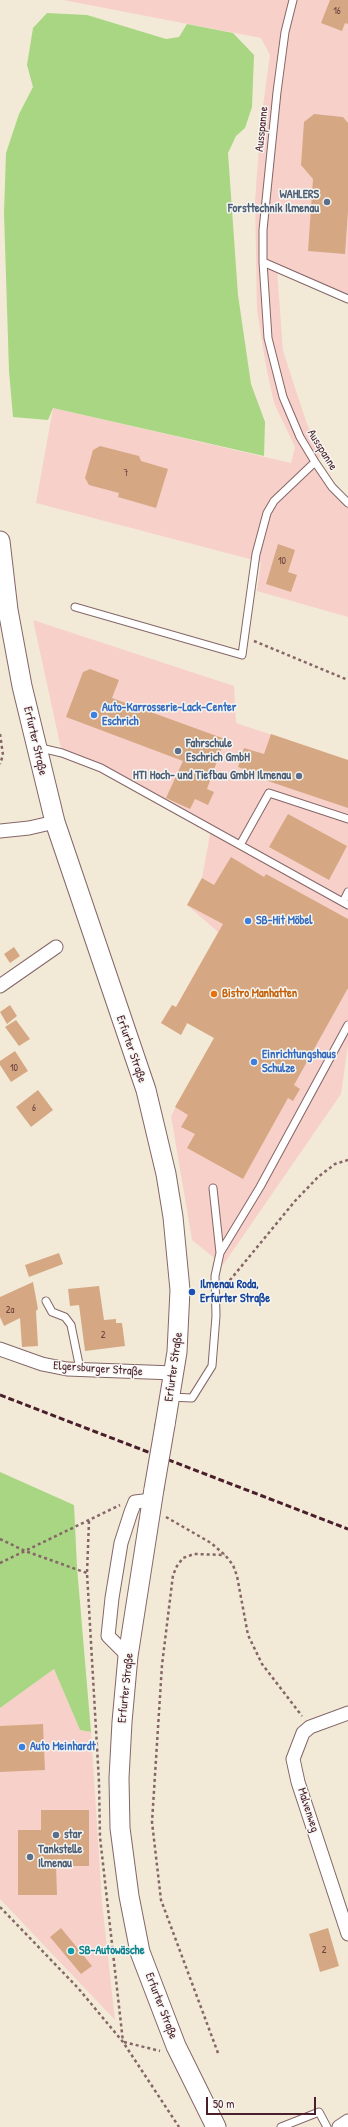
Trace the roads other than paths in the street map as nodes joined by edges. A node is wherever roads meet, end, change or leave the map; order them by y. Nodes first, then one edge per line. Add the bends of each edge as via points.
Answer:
1 (294, 0) edge
2 (262, 262) junction
3 (348, 299) edge
4 (315, 462) junction
5 (348, 503) edge
6 (0, 541) edge
7 (74, 607) dead end
8 (36, 751) junction
9 (348, 819) edge
10 (55, 822) junction
11 (0, 830) edge
12 (240, 845) junction
13 (348, 892) edge
14 (346, 904) edge
15 (56, 947) dead end
16 (0, 986) edge
17 (348, 1024) edge
18 (213, 1188) dead end
19 (220, 1253) junction
20 (46, 1301) dead end
21 (0, 1349) edge
22 (80, 1369) junction
23 (174, 1373) junction
24 (170, 1397) junction
25 (152, 1500) junction
26 (128, 1656) junction
27 (348, 1713) edge
28 (348, 1934) edge
29 (348, 2121) edge
30 (216, 2127) edge
31 (281, 2127) edge
32 (328, 2127) edge
33 (339, 2127) edge

1 - 2 lane, Ausspanne via 285,32 274,112
2 - 3 lane
2 - 4 lane, Ausspanne via 268,338 283,397 300,437
4 - 5 lane, Ausspanne via 332,487
4 - 7 lane via 274,502 267,513 256,554 242,655
6 - 8 main road, Erfurter Straße via 8,610
8 - 10 main road, Erfurter Straße
8 - 12 lane via 45,748 101,768
9 - 12 lane via 269,793
10 - 11 street via 29,828
10 - 23 main road, Erfurter Straße via 146,1090 166,1174 180,1290
12 - 14 lane
13 - 14 lane
15 - 16 street
17 - 19 lane via 260,1187
18 - 19 lane
19 - 24 lane via 215,1276 217,1296 212,1366 192,1398
20 - 22 lane via 52,1312 65,1317 72,1325
21 - 22 street, Elgersburger Straße via 42,1364
22 - 23 street, Elgersburger Straße
23 - 24 main road, Erfurter Straße
24 - 25 main road, Erfurter Straße, bridge
25 - 26 main road, Erfurter Straße
25 - 26 street via 136,1502 121,1543 113,1590 108,1636
26 - 30 main road, Erfurter Straße via 119,1771 120,1828 129,1896 140,1952 176,2046
27 - 28 street, Malvenweg via 310,1727 303,1733 293,1759 298,1782
29 - 33 street
31 - 32 lane via 319,2112

